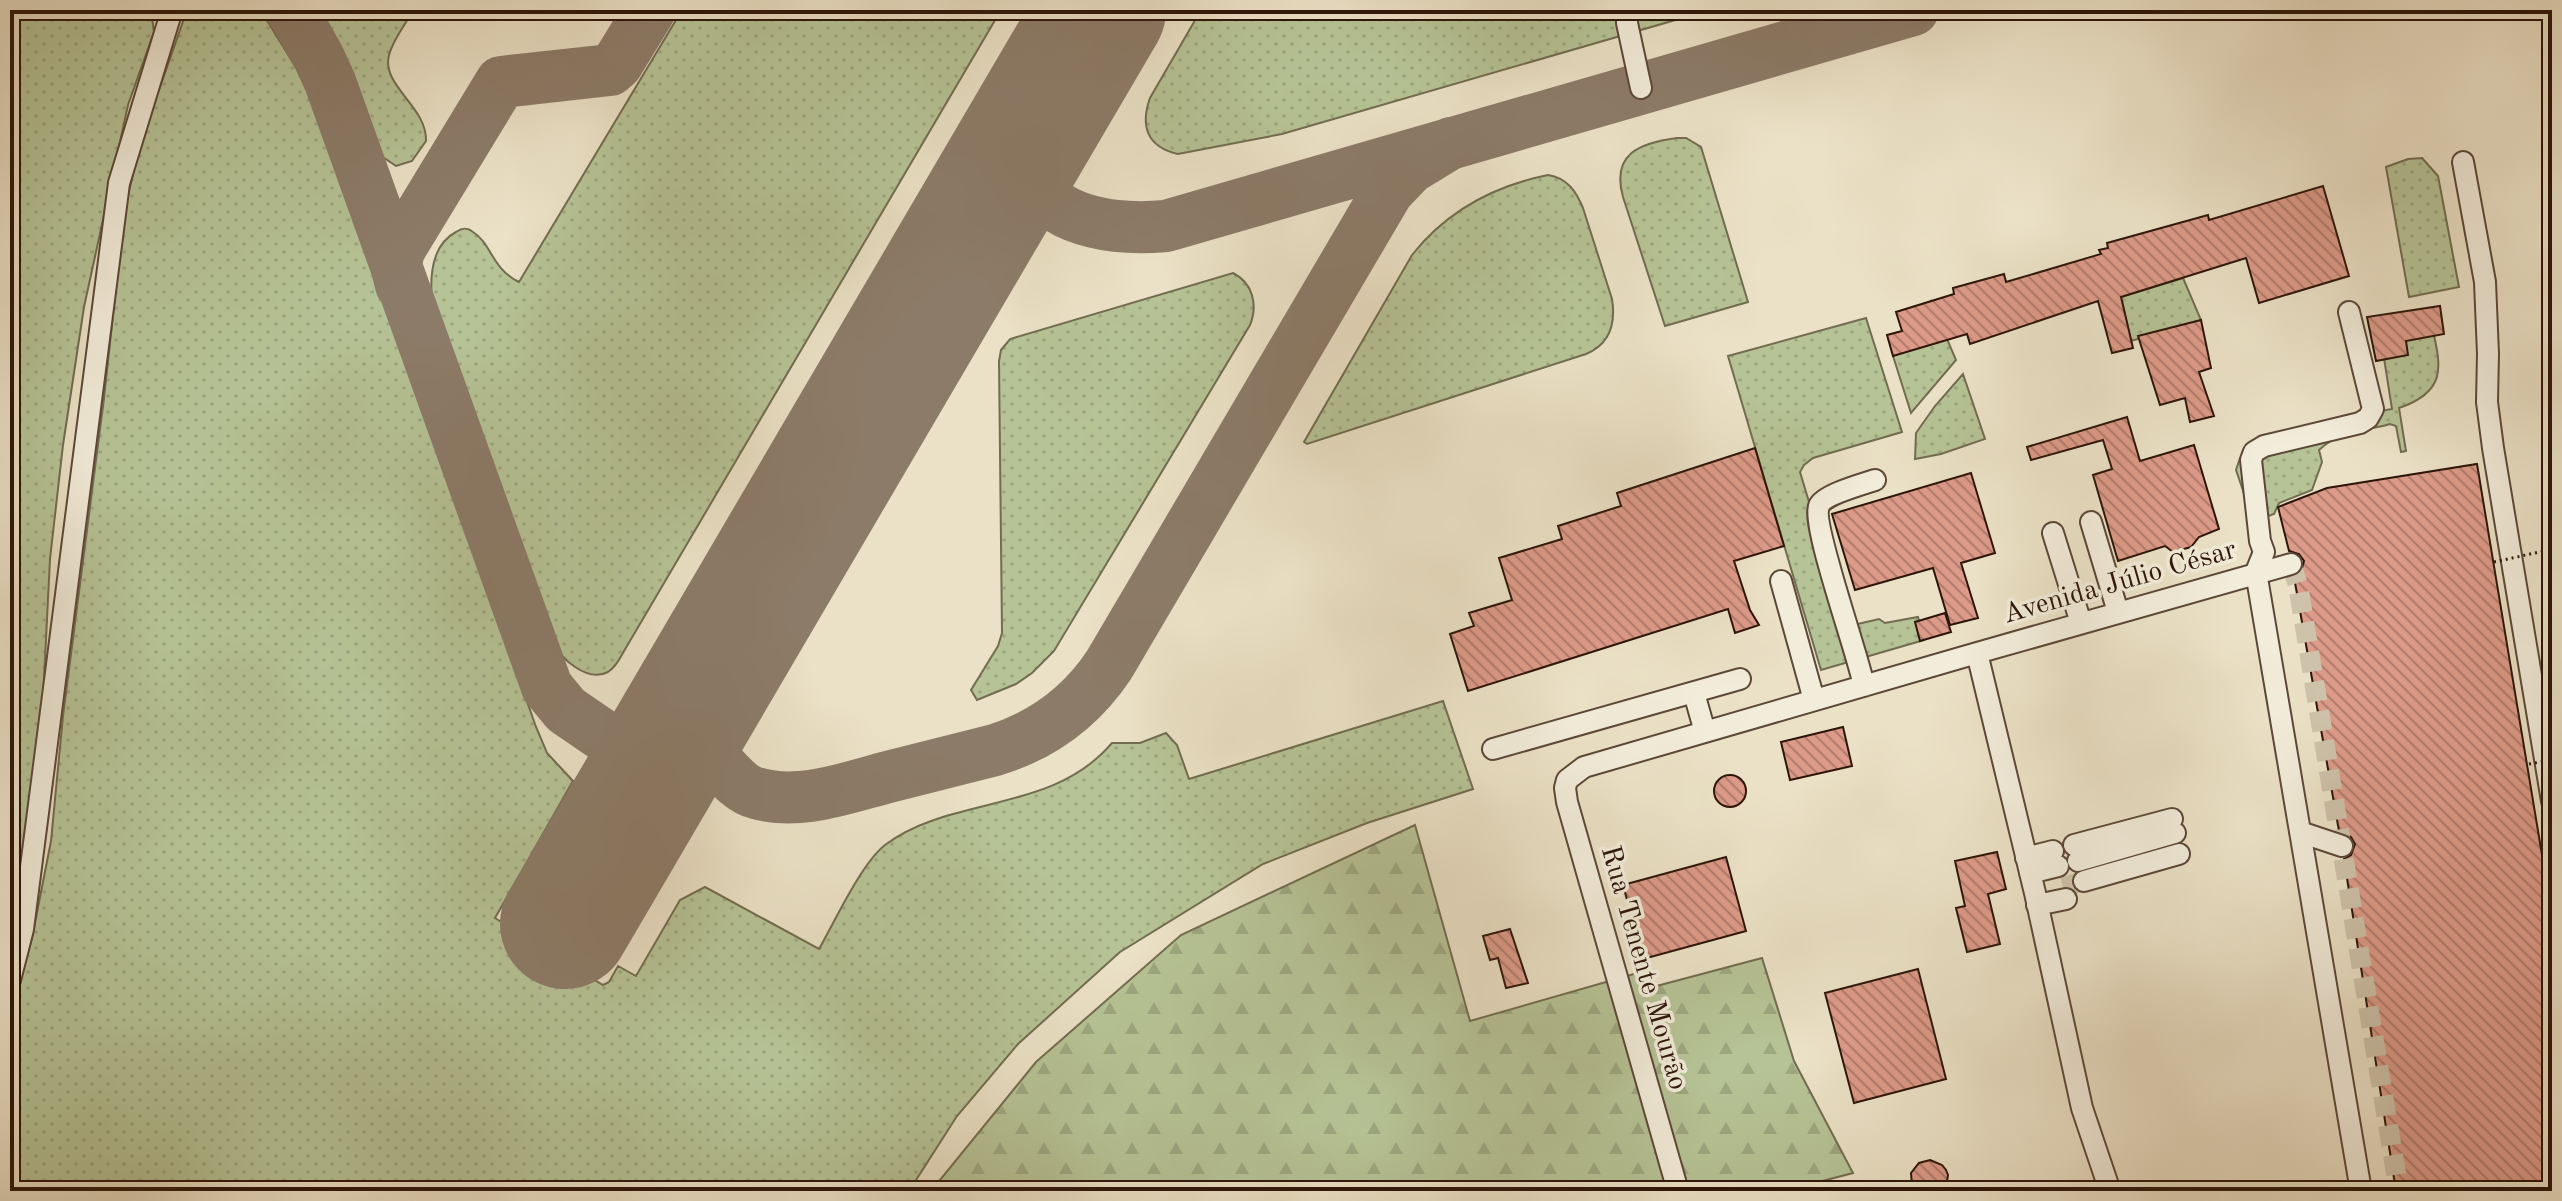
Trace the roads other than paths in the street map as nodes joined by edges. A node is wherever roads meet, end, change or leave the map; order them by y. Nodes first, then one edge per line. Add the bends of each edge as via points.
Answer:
1 (172, 10) edge
2 (1627, 10) edge
3 (1641, 88) dead end
4 (2463, 162) dead end
5 (2349, 312) dead end
6 (1875, 480) dead end
7 (2091, 522) dead end
8 (2053, 533) dead end
9 (2291, 564) dead end
10 (2256, 572) junction
11 (1781, 581) dead end
12 (2118, 612) junction
13 (2081, 623) junction
14 (1977, 653) junction
15 (1934, 664) junction
16 (1740, 679) dead end
17 (1864, 686) junction
18 (1694, 693) junction
19 (1987, 693) junction
20 (1814, 700) junction
21 (1705, 732) junction
22 (1493, 749) dead end
23 (2552, 801) edge
24 (2174, 826) dead end
25 (2300, 832) junction
26 (2342, 846) dead end
27 (2076, 853) dead end
28 (2055, 858) dead end
29 (2181, 860) dead end
30 (2032, 882) junction
31 (2085, 887) tunnel mouth
32 (2065, 893) tunnel mouth
33 (10, 980) edge
34 (1678, 1191) edge
35 (2110, 1191) edge
36 (2361, 1191) edge

1 - 33 street via 119,183 23,929
2 - 3 street
4 - 23 street via 2485,282 2493,448
5 - 10 street via 2373,409 2360,423 2254,452 2264,552
6 - 17 street via 1824,499 1818,507 1819,530
7 - 12 street
8 - 13 street
9 - 10 street
10 - 12 street, Avenida Júlio César
10 - 25 street, Avenida Júlio César
11 - 20 street
12 - 13 street, Avenida Júlio César
13 - 14 street, Avenida Júlio César
14 - 15 street
14 - 19 street, Avenida Júlio César
15 - 17 street
15 - 19 street via 1963,671
16 - 18 street
17 - 20 street
18 - 21 street
18 - 22 street
19 - 30 street, Avenida Júlio César
20 - 21 street
21 - 34 street, Rua Tenente Mourão via 1584,767 1565,788
24 - 27 street
25 - 26 street
25 - 36 street, Avenida Júlio César
28 - 30 street
29 - 31 street
30 - 32 street
30 - 35 street, Avenida Júlio César via 2082,1108

